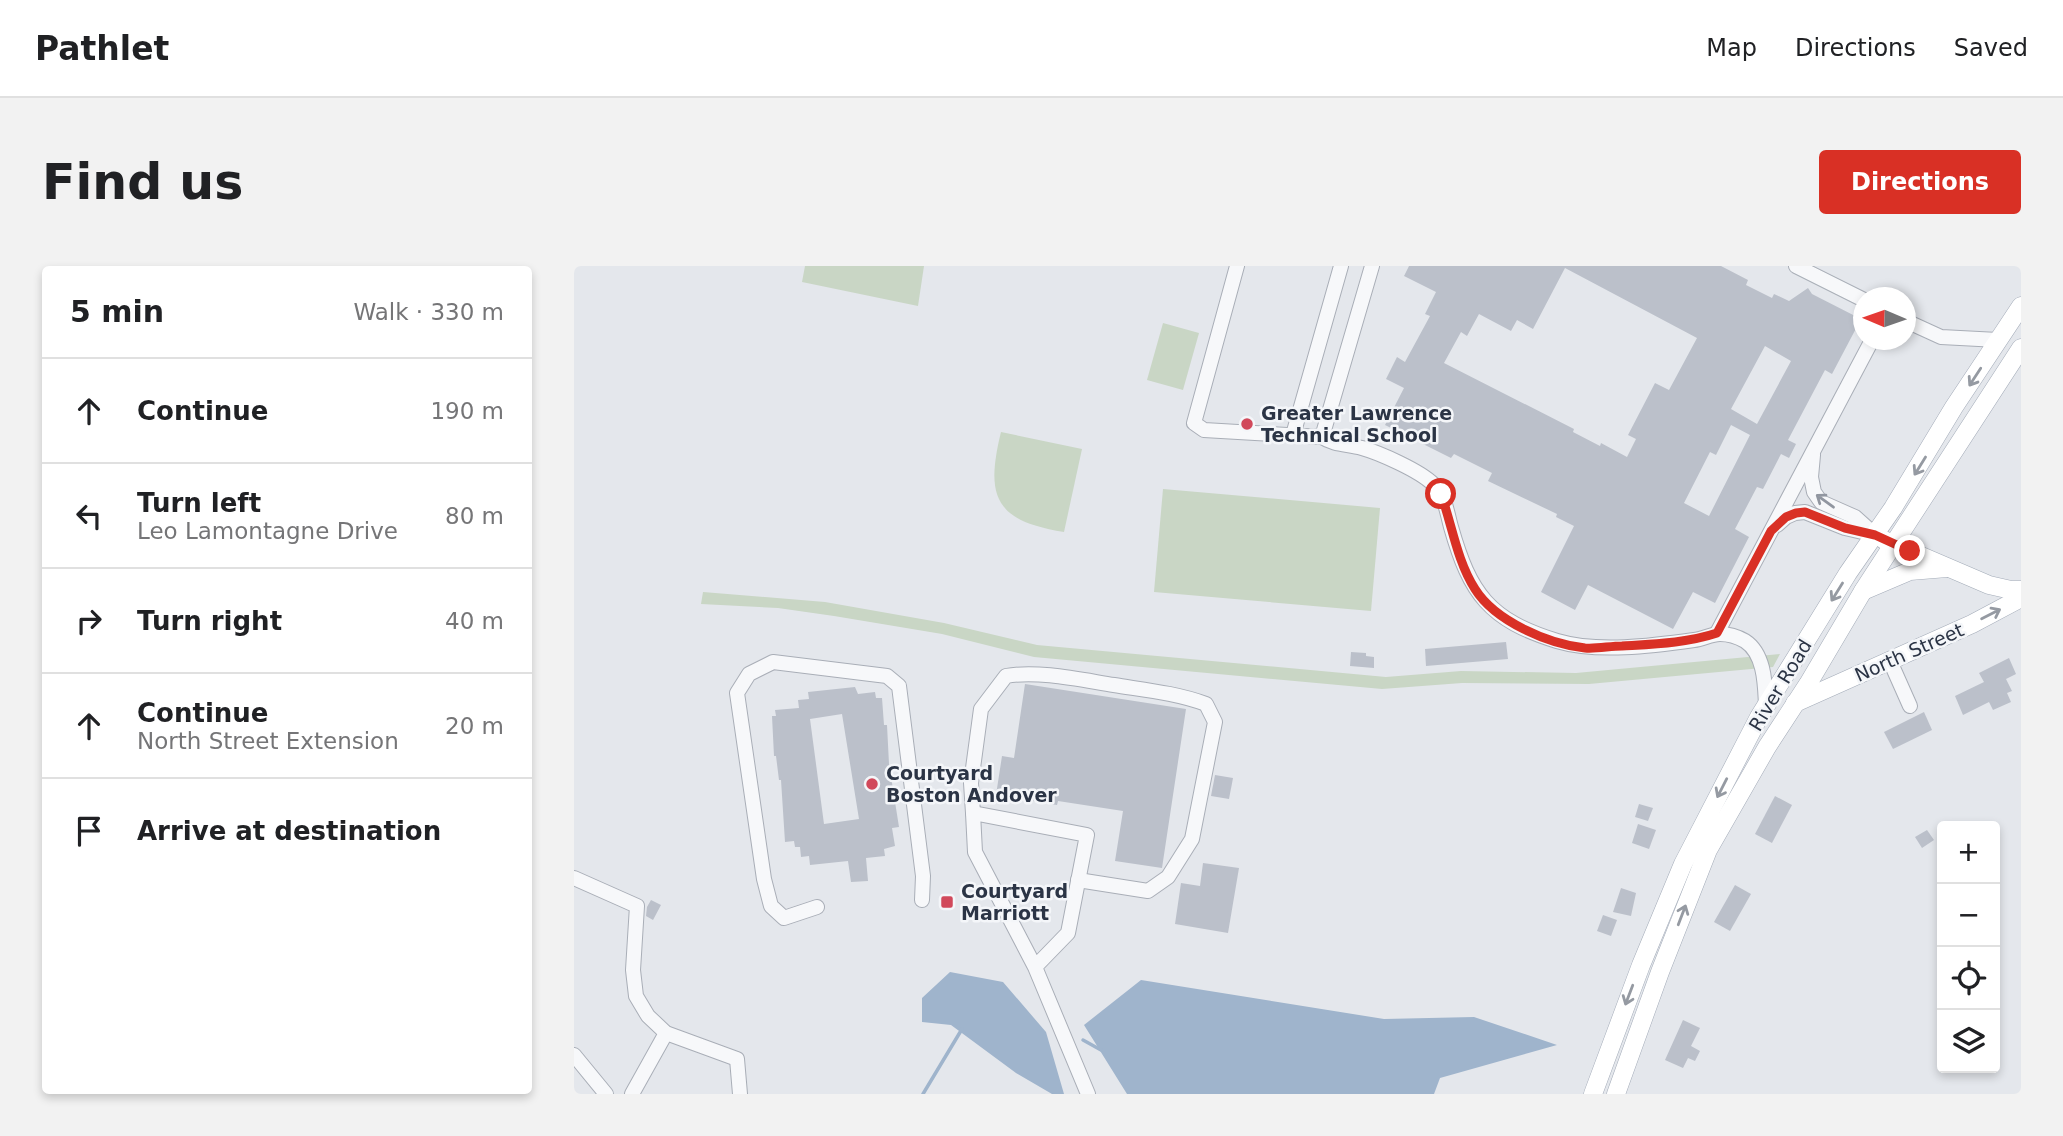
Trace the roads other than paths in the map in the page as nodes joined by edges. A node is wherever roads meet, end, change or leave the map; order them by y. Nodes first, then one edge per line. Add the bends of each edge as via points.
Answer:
1 (1237, 266) edge
2 (1341, 266) edge
3 (1796, 266) edge
4 (1370, 267) edge
5 (1853, 294) edge
6 (2021, 306) edge
7 (1916, 326) edge
8 (1998, 340) junction
9 (2021, 348) edge
10 (1867, 350) edge
11 (1293, 435) junction
12 (1322, 437) junction
13 (1815, 445) junction
14 (1771, 531) junction
15 (1875, 535) junction
16 (1894, 544) junction
17 (1951, 568) junction
18 (2021, 590) edge
19 (1863, 591) junction
20 (2021, 598) edge
21 (1717, 633) junction
22 (1890, 661) junction
23 (1795, 703) junction
24 (1766, 705) junction
25 (1910, 706) dead end
26 (973, 813) junction
27 (574, 878) edge
28 (1078, 880) junction
29 (922, 900) dead end
30 (817, 907) dead end
31 (1035, 967) junction
32 (666, 1033) junction
33 (574, 1055) edge
34 (606, 1094) edge
35 (632, 1094) edge
36 (740, 1094) edge
37 (1088, 1094) edge
38 (1593, 1094) edge
39 (1616, 1094) edge

1 - 11 street via 1194,423 1204,430
2 - 11 street
3 - 5 street
4 - 12 street
6 - 8 main road, River Road
7 - 8 street via 1941,338
8 -> 15 main road, River Road
9 - 16 main road, River Road
10 - 13 street
11 - 12 street
12 - 21 street via 1382,454 1433,483 1474,589 1504,618 1586,648 1698,640
13 - 14 street
15 -> 13 street via 1855,517 1821,502 1814,492
14 - 15 street via 1786,517 1805,512
14 - 21 street
15 - 16 main road
15 -> 24 main road, River Road
16 - 17 main road
16 - 19 main road, River Road
17 - 18 main road via 1989,585
17 - 19 main road via 1910,571
19 - 23 main road, River Road
22 -> 20 main road, North Street
21 - 24 street via 1751,646 1761,665
22 - 23 main road, North Street
22 - 25 street
39 -> 23 main road, River Road via 1708,850
24 -> 38 main road, River Road via 1683,864
26 - 28 street via 1087,835
26 - 28 street via 971,783 981,709 1006,676 1078,680 1206,704 1215,722 1192,839 1168,877 1148,891
26 - 31 street via 975,852
27 - 32 street via 637,906 636,996
28 - 31 street via 1068,933
29 - 30 street via 923,876 899,687 887,676 774,662 749,674 737,693 764,879 771,906 784,918
31 - 37 street
32 - 35 street
32 - 36 street via 737,1059
33 - 34 street

